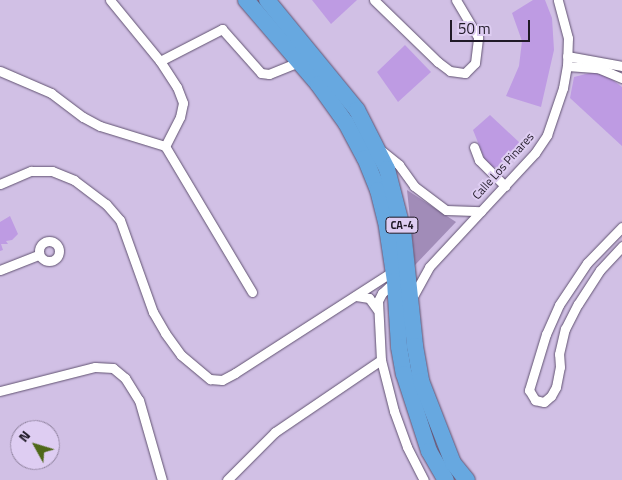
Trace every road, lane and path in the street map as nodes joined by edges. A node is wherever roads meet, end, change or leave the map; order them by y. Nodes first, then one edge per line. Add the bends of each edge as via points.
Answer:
1 (110, 0) edge
2 (246, 0) edge
3 (267, 0) edge
4 (374, 0) edge
5 (456, 0) edge
6 (558, 0) edge
7 (567, 56) junction
8 (160, 61) junction
9 (299, 62) junction
10 (567, 66) junction
11 (622, 66) edge
12 (0, 71) edge
13 (622, 78) edge
14 (165, 146) junction
15 (376, 146) junction
16 (474, 147) dead end
17 (0, 184) edge
18 (505, 186) junction
19 (481, 210) junction
20 (622, 227) edge
21 (622, 246) edge
22 (38, 255) dead end
23 (0, 270) edge
24 (394, 276) junction
25 (252, 292) dead end
26 (355, 296) junction
27 (411, 300) junction
28 (377, 310) junction
29 (380, 360) junction
30 (0, 391) edge
31 (162, 480) edge
32 (227, 480) edge
33 (424, 480) edge
34 (446, 480) edge
35 (467, 480) edge

1 - 8 street
2 - 9 highway, CA-4
3 - 15 highway, CA-4 via 357,110
4 - 5 street via 438,62 450,71 465,74 476,63 478,37
6 - 7 street, Calle Los Pinares via 568,38
7 - 10 street, Calle Los Pinares
7 - 11 street
8 - 9 street via 222,29 261,73 269,74
8 - 14 street via 183,103
9 - 24 highway, CA-4 via 340,113 365,158 383,207
10 - 13 street via 598,68
10 - 18 street, Calle Los Pinares via 547,135
12 - 14 street via 51,93 100,126
14 - 25 street
15 - 19 street via 399,164 414,186 446,210
15 - 27 highway, CA-4 via 390,175 400,216
16 - 18 street via 480,160
17 - 26 street via 31,171 52,171 74,180 106,204 120,220 153,312 165,333 181,355 210,379 222,380 235,373
18 - 19 street, Calle Los Pinares
19 - 27 street, Calle Los Pinares via 429,267
20 - 21 street via 587,264 559,306 546,334 529,390 535,400 544,402 553,392 565,329 600,270
22 - 23 street
24 - 26 street
24 - 28 street via 382,293
24 - 34 highway, CA-4 via 404,374 429,451
26 - 28 street via 369,298
27 - 35 highway, CA-4 via 421,382 453,463
28 - 29 street
29 - 32 street via 275,432
29 - 33 street via 407,447
30 - 31 street via 95,367 113,368 125,378 139,400

